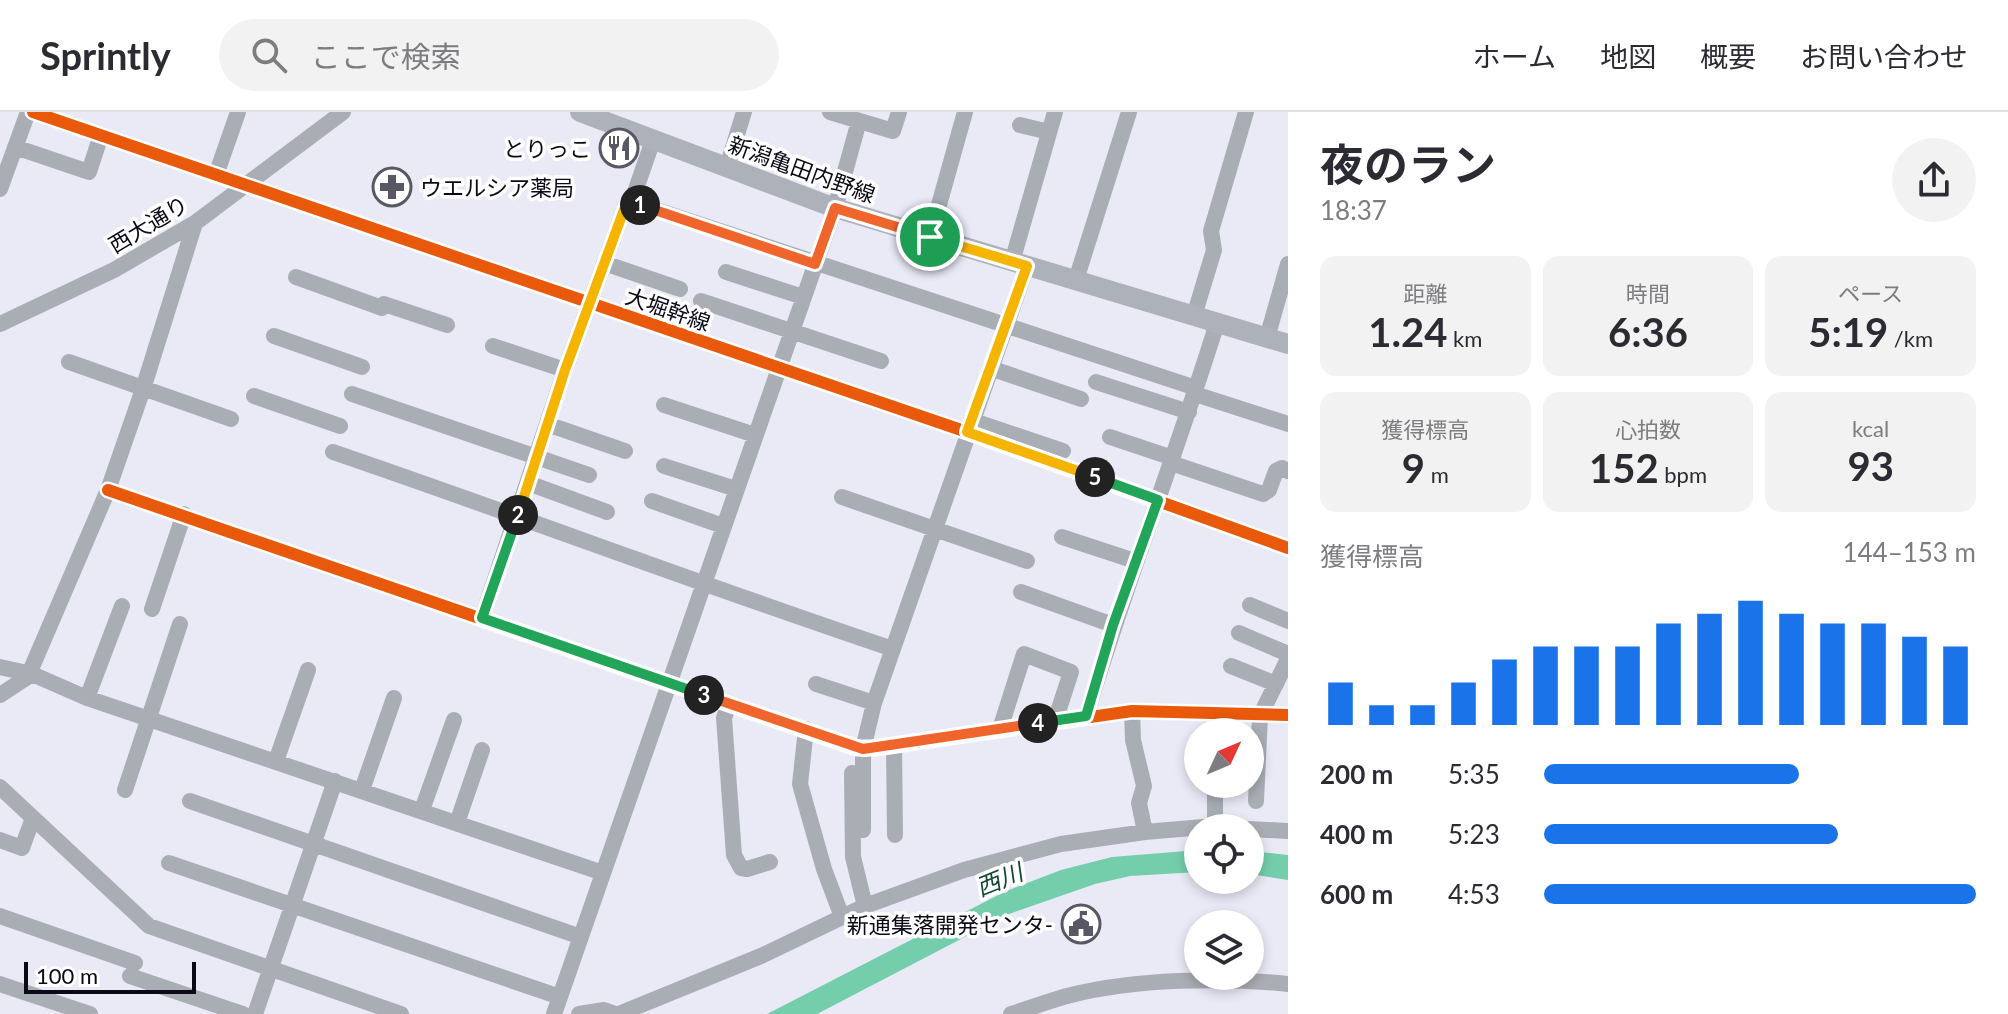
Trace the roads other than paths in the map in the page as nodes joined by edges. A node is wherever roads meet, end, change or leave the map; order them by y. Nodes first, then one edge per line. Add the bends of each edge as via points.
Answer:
1 (30, 112) edge
2 (238, 112) edge
3 (343, 112) edge
4 (580, 112) edge
5 (744, 112) edge
6 (830, 112) edge
7 (899, 112) edge
8 (965, 112) edge
9 (1055, 112) edge
10 (1129, 112) edge
11 (1246, 112) edge
12 (859, 121) junction
13 (1020, 125) dead end
14 (1049, 132) junction
15 (101, 135) junction
16 (653, 140) junction
17 (15, 147) junction
18 (727, 167) junction
19 (216, 175) junction
20 (1, 180) edge
21 (247, 186) junction
22 (629, 201) junction
23 (835, 208) junction
24 (195, 223) junction
25 (930, 237) junction
26 (604, 263) junction
27 (815, 264) junction
28 (1019, 264) junction
29 (1288, 264) edge
30 (726, 272) dead end
31 (296, 277) dead end
32 (1076, 280) junction
33 (680, 289) dead end
34 (803, 297) junction
35 (701, 301) dead end
36 (590, 303) junction
37 (1194, 316) junction
38 (1217, 323) junction
39 (0, 324) edge
40 (447, 325) dead end
41 (1005, 325) junction
42 (791, 331) junction
43 (274, 336) dead end
44 (1267, 338) junction
45 (1288, 344) edge
46 (493, 346) dead end
47 (881, 361) dead end
48 (69, 362) dead end
49 (362, 367) dead end
50 (990, 368) junction
51 (778, 369) junction
52 (565, 370) junction
53 (1096, 382) dead end
54 (143, 389) junction
55 (1196, 391) junction
56 (352, 394) dead end
57 (254, 396) dead end
58 (1081, 399) dead end
59 (664, 405) dead end
60 (1189, 412) junction
61 (231, 419) dead end
62 (547, 424) junction
63 (1288, 424) edge
64 (340, 426) dead end
65 (969, 426) junction
66 (755, 435) junction
67 (1110, 437) dead end
68 (625, 451) dead end
69 (1063, 451) dead end
70 (333, 452) dead end
71 (536, 458) junction
72 (1172, 461) junction
73 (664, 466) dead end
74 (1288, 471) edge
75 (589, 475) dead end
76 (528, 483) junction
77 (736, 489) junction
78 (108, 490) junction
79 (842, 497) dead end
80 (1158, 500) junction
81 (652, 501) dead end
82 (607, 512) dead end
83 (184, 514) junction
84 (518, 515) junction
85 (723, 526) junction
86 (934, 529) junction
87 (1062, 537) dead end
88 (1288, 548) edge
89 (1027, 561) dead end
90 (1135, 561) junction
91 (703, 585) junction
92 (1021, 592) dead end
93 (1250, 605) dead end
94 (122, 606) dead end
95 (152, 609) dead end
96 (482, 618) junction
97 (1288, 621) edge
98 (180, 624) dead end
99 (1113, 625) junction
100 (1239, 633) dead end
101 (893, 649) junction
102 (1288, 657) edge
103 (1231, 666) dead end
104 (0, 667) edge
105 (308, 670) dead end
106 (32, 674) junction
107 (670, 684) junction
108 (816, 684) dead end
109 (1276, 684) junction
110 (0, 695) edge
111 (87, 698) junction
112 (394, 698) dead end
113 (874, 703) junction
114 (729, 704) junction
115 (1132, 711) junction
116 (1215, 713) junction
117 (1288, 715) edge
118 (1086, 716) junction
119 (1260, 716) junction
120 (148, 718) junction
121 (1215, 718) edge
122 (454, 720) dead end
123 (1055, 721) junction
124 (806, 729) junction
125 (1000, 729) junction
126 (894, 745) junction
127 (859, 748) junction
128 (482, 750) dead end
129 (276, 761) junction
130 (335, 781) junction
131 (0, 787) edge
132 (125, 790) dead end
133 (362, 790) junction
134 (190, 801) dead end
135 (1256, 801) dead end
136 (422, 810) junction
137 (33, 818) junction
138 (457, 823) junction
139 (1184, 829) edge
140 (863, 830) dead end
141 (1264, 830) edge
142 (1288, 831) edge
143 (1145, 832) junction
144 (895, 835) dead end
145 (0, 840) edge
146 (314, 844) junction
147 (770, 862) dead end
148 (169, 863) dead end
149 (603, 873) junction
150 (293, 905) junction
151 (865, 906) junction
152 (0, 916) edge
153 (842, 917) junction
154 (581, 937) junction
155 (271, 969) junction
156 (0, 984) edge
157 (1288, 984) edge
158 (560, 997) junction
159 (1018, 1013) edge
160 (90, 1014) edge
161 (243, 1014) edge
162 (255, 1014) edge
163 (401, 1014) edge
164 (554, 1014) edge
165 (579, 1014) edge
166 (617, 1014) edge

1 - 15 street, 大堀幹線
1 - 17 street
2 - 19 street
3 - 21 street, 西大通り
4 - 16 main road, 新潟亀田内野線
5 - 18 street
6 - 12 street
7 - 12 street via 893,131
8 - 25 street
9 - 14 street
10 - 32 street
11 - 37 street via 1211,231 1214,250
12 - 23 street
13 - 14 street
14 - 28 street
15 - 17 street via 89,172
15 - 19 street, 大堀幹線
16 - 18 main road, 新潟亀田内野線
16 - 22 street
17 - 20 street
18 - 23 main road, 新潟亀田内野線
19 - 21 street, 大堀幹線
21 - 24 street, 西大通り
21 - 36 street, 大堀幹線
22 - 26 street
22 - 27 street
23 - 25 main road, 新潟亀田内野線
23 - 27 street
24 - 39 street, 西大通り via 114,270
24 - 54 street
25 - 28 main road, 新潟亀田内野線
26 - 33 street
26 - 36 street
27 - 34 street
27 - 41 street
28 - 32 main road, 新潟亀田内野線
28 - 41 street
29 - 44 street
30 - 34 street
31 - 40 street
32 - 37 main road, 新潟亀田内野線
34 - 42 street
35 - 42 street
36 - 51 street, 大堀幹線
36 - 52 street
37 - 38 main road, 新潟亀田内野線
38 - 44 main road, 新潟亀田内野線
38 - 55 street
41 - 50 street
41 - 55 street
42 - 47 street
42 - 51 street
43 - 49 street
44 - 45 main road, 新潟亀田内野線
46 - 52 street
48 - 54 street
50 - 58 street
50 - 65 street
51 - 65 street, 大堀幹線
51 - 66 street
52 - 62 street
53 - 60 street
54 - 61 street
54 - 78 street
55 - 60 street
55 - 63 street
56 - 71 street
57 - 64 street
59 - 66 street
60 - 72 street
62 - 68 street
62 - 71 street
65 - 69 street
65 - 80 street, 大堀幹線
65 - 86 street
66 - 77 street
67 - 72 street
70 - 84 street
71 - 75 street
71 - 76 street
72 - 74 street via 1263,494 1276,471
72 - 80 street
73 - 77 street
76 - 82 street
76 - 84 street
77 - 85 street
78 - 83 street
78 - 106 street
79 - 86 street
80 - 88 street, 大堀幹線
80 - 90 street
81 - 85 street
83 - 95 street
83 - 96 street
84 - 91 street
84 - 96 street
85 - 91 street
86 - 89 street
86 - 101 street
87 - 90 street
90 - 99 street
91 - 101 street
91 - 107 street
92 - 99 street
93 - 97 street
94 - 111 street
96 - 107 street
98 - 120 street
99 - 118 street
100 - 102 street
101 - 113 street
102 - 109 street
103 - 109 street
104 - 106 street
105 - 129 street
106 - 110 street
106 - 111 street
107 - 114 street
107 - 149 street
108 - 113 street
109 - 119 street
111 - 120 street
112 - 133 street
113 - 127 street
114 - 124 street
114 - 147 street via 724,718 734,855 741,868
115 - 116 street
115 - 118 street
115 - 143 street
116 - 119 street
116 - 121 street
117 - 119 street
118 - 123 street
119 - 135 street
120 - 129 street
120 - 132 street
122 - 136 street
123 - 125 street
123 - 125 street via 1071,672 1024,654
124 - 127 street
124 - 153 street via 800,784
125 - 126 street
126 - 127 street
126 - 144 street
127 - 140 street
127 - 151 street via 852,766 853,857
128 - 138 street
129 - 130 street
130 - 133 street
130 - 146 street
131 - 137 street
133 - 136 street
134 - 146 street
136 - 138 street
137 - 145 street via 22,848
137 - 155 street via 149,926
138 - 149 street
139 - 143 street
141 - 142 street
143 - 151 street via 1000,859
146 - 150 street
146 - 154 street
148 - 150 street
149 - 154 street
150 - 155 street
150 - 158 street
151 - 153 street
152 - 161 street
153 - 166 street
154 - 158 street
155 - 162 street
155 - 163 street
156 - 160 street
157 - 159 street via 1182,981 1073,995
158 - 164 street
165 - 166 street

